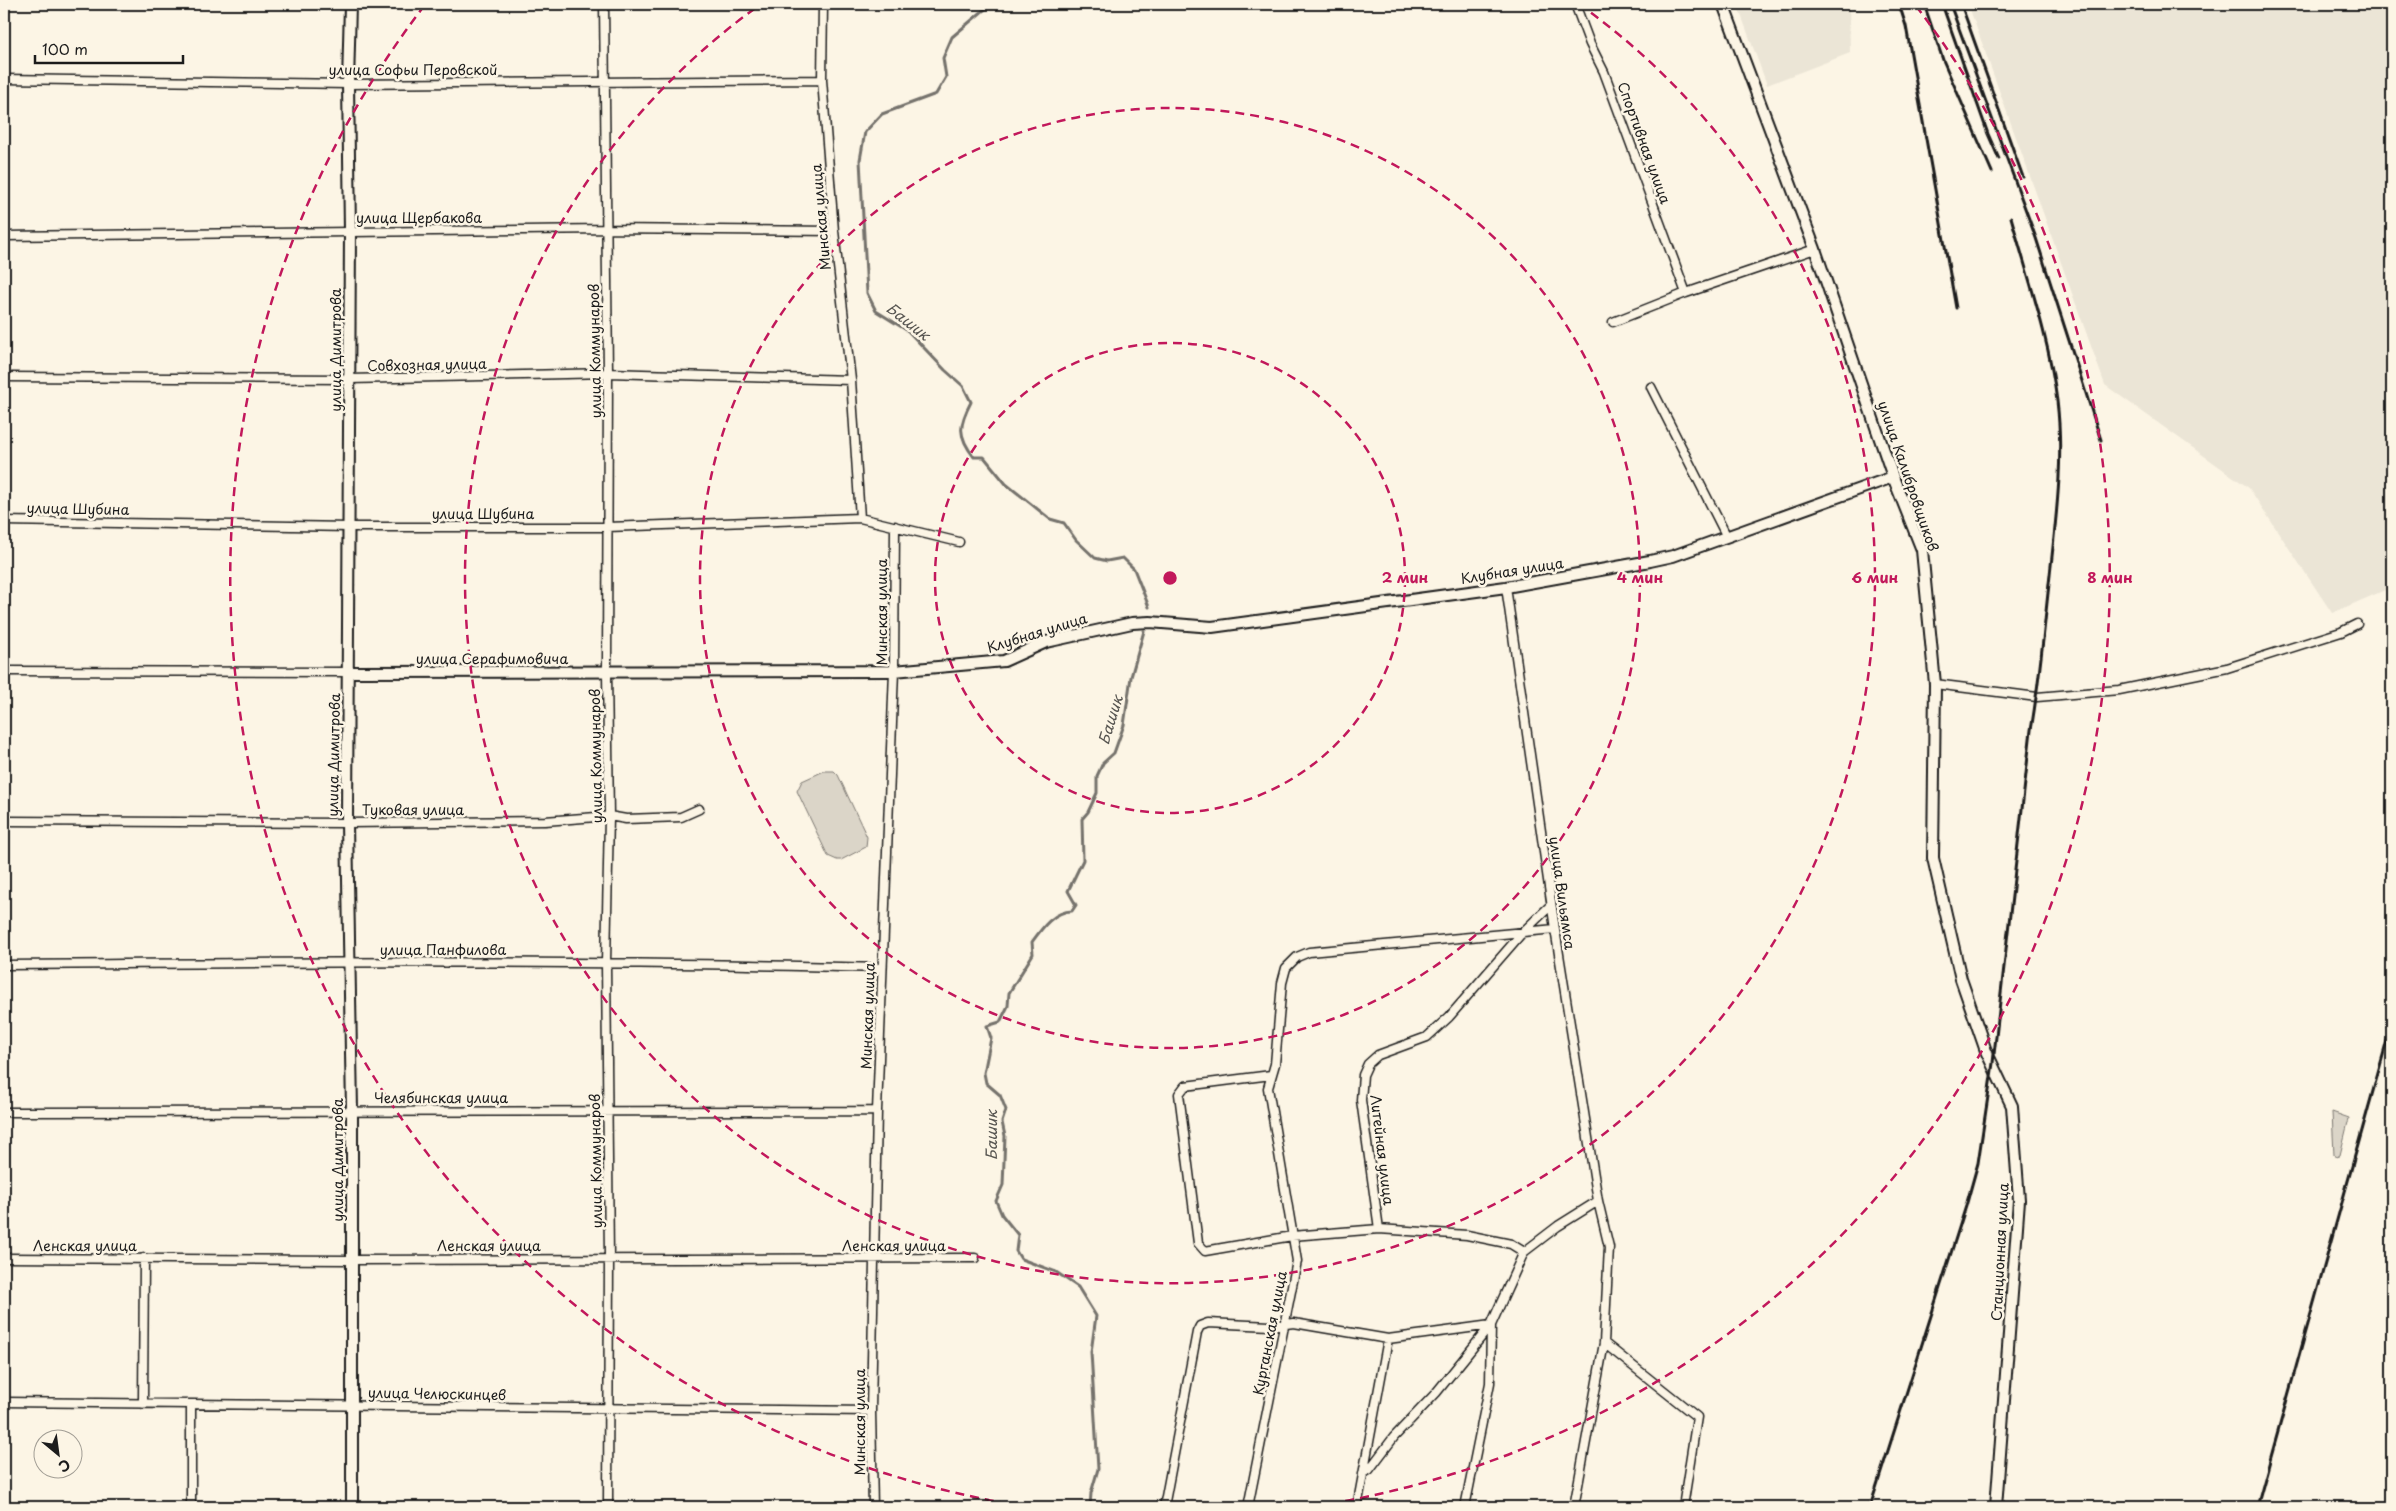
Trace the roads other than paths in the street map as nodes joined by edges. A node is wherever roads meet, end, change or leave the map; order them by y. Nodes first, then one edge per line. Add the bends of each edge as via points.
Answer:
1 (350, 4) edge
2 (604, 4) edge
3 (823, 4) edge
4 (1575, 4) edge
5 (1723, 4) edge
6 (4, 79) edge
7 (822, 80) junction
8 (605, 82) junction
9 (348, 84) junction
10 (605, 229) junction
11 (350, 231) junction
12 (834, 231) junction
13 (4, 236) edge
14 (1815, 249) junction
15 (1686, 294) junction
16 (1613, 322) dead end
17 (608, 373) junction
18 (4, 377) edge
19 (350, 379) junction
20 (851, 380) junction
21 (1651, 387) dead end
22 (1893, 478) junction
23 (860, 518) junction
24 (4, 521) edge
25 (349, 526) junction
26 (895, 526) junction
27 (607, 527) junction
28 (1727, 537) junction
29 (959, 542) dead end
30 (1506, 587) junction
31 (2357, 624) dead end
32 (979, 664) joint
33 (4, 671) edge
34 (894, 671) junction
35 (349, 672) junction
36 (607, 673) junction
37 (1935, 684) junction
38 (700, 809) dead end
39 (609, 816) junction
40 (4, 821) edge
41 (347, 823) junction
42 (1551, 905) junction
43 (1554, 929) junction
44 (1522, 933) junction
45 (350, 962) junction
46 (606, 963) junction
47 (4, 965) edge
48 (882, 968) junction
49 (1961, 979) joint
50 (1270, 1074) junction
51 (352, 1110) junction
52 (608, 1110) junction
53 (877, 1111) junction
54 (4, 1112) edge
55 (1598, 1202) junction
56 (1379, 1229) junction
57 (1292, 1236) junction
58 (1524, 1252) junction
59 (4, 1258) edge
60 (144, 1258) junction
61 (609, 1258) junction
62 (975, 1258) dead end
63 (875, 1259) junction
64 (350, 1260) junction
65 (1284, 1324) junction
66 (1491, 1325) junction
67 (1388, 1339) junction
68 (1604, 1343) junction
69 (4, 1402) edge
70 (144, 1404) junction
71 (191, 1404) junction
72 (350, 1406) junction
73 (608, 1408) junction
74 (871, 1411) junction
75 (1363, 1473) junction
76 (191, 1507) edge
77 (352, 1507) edge
78 (608, 1507) edge
79 (873, 1507) edge
80 (1164, 1507) edge
81 (1248, 1507) edge
82 (1357, 1507) edge
83 (1465, 1507) edge
84 (1574, 1507) edge
85 (1683, 1507) edge
86 (1996, 1507) edge

1 - 9 street, улица Димитрова
2 - 8 street, улица Коммунаров
3 - 7 street, Минская улица
4 - 15 street, Спортивная улица via 1604,72
5 - 14 street, улица Калибровщиков
6 - 9 street, улица Софьи Перовской
7 - 8 street, улица Софьи Перовской
7 - 12 street, Минская улица
8 - 9 street, улица Софьи Перовской
8 - 10 street, улица Коммунаров
9 - 11 street, улица Димитрова
10 - 11 street, улица Щербакова
10 - 12 street, улица Щербакова
10 - 17 street, улица Коммунаров
11 - 13 street, улица Щербакова
11 - 19 street, улица Димитрова
12 - 20 street, Минская улица
14 - 15 street
14 - 22 street, улица Калибровщиков
15 - 16 street
17 - 19 street, Совхозная улица
17 - 20 street, Совхозная улица
17 - 27 street, улица Коммунаров
18 - 19 street, Совхозная улица
19 - 25 street, улица Димитрова
20 - 23 street, Минская улица
21 - 28 street
22 - 28 street, Клубная улица
22 - 37 street, улица Калибровщиков via 1922,550
23 - 26 street, улица Шубина
23 - 27 street, улица Шубина
24 - 25 street, улица Шубина
25 - 27 street, улица Шубина
25 - 35 street, улица Димитрова
26 - 29 street, улица Шубина
26 - 34 street, Минская улица
27 - 36 street, улица Коммунаров
28 - 30 street, Клубная улица via 1673,556
30 - 32 street, Клубная улица via 1212,627 1132,623 1046,642 1004,660
30 - 42 street, улица Вильямса
31 - 37 street via 2227,668 2119,690 2037,697
32 - 34 street, улица Серафимовича
33 - 35 street, улица Серафимовича
34 - 36 street, улица Серафимовича
34 - 48 street, Минская улица
35 - 36 street, улица Серафимовича
35 - 41 street, улица Димитрова
36 - 39 street, улица Коммунаров
37 - 49 street, улица Калибровщиков via 1933,858
38 - 39 street, Туковая улица via 681,817 626,819
39 - 41 street, Туковая улица via 545,821
39 - 46 street, улица Коммунаров
40 - 41 street, Туковая улица
41 - 45 street, улица Димитрова
42 - 43 street, улица Вильямса
42 - 44 street
43 - 44 street, Курганская улица
43 - 55 street, улица Вильямса
44 - 50 street, Курганская улица via 1309,952 1297,957 1286,968 1282,983 1275,1064
44 - 56 street, Литейная улица via 1427,1037 1378,1055 1368,1064 1363,1075 1361,1100
45 - 46 street, улица Панфилова
45 - 47 street, улица Панфилова
45 - 51 street, улица Димитрова
46 - 48 street, улица Панфилова
46 - 52 street, улица Коммунаров
48 - 53 street, Минская улица
49 - 86 street, Станционная улица via 1986,1051 2012,1106 2019,1200
50 - 57 street, Курганская улица via 1268,1088
50 - 57 street via 1185,1086 1179,1094 1198,1243 1206,1251
51 - 52 street, Челябинская улица
51 - 54 street, Челябинская улица
51 - 64 street, улица Димитрова
52 - 53 street, Челябинская улица
52 - 61 street, улица Коммунаров
53 - 63 street, Минская улица
55 - 58 street via 1558,1226
55 - 68 street, улица Вильямса via 1609,1247
56 - 57 street
56 - 58 street via 1467,1235 1511,1244
57 - 65 street, Курганская улица via 1297,1261
58 - 66 street
59 - 60 street, Ленская улица
60 - 64 street, Ленская улица
60 - 70 street
61 - 63 street, Ленская улица
61 - 64 street, Ленская улица
61 - 73 street, улица Коммунаров
62 - 63 street, Ленская улица
63 - 74 street, Минская улица
64 - 72 street, улица Димитрова
65 - 67 street
65 - 80 street via 1208,1323 1200,1326
65 - 81 street, Курганская улица
66 - 67 street
66 - 75 street via 1436,1393
66 - 83 street via 1490,1383
67 - 75 street
68 - 84 street, улица Вильямса
68 - 85 street via 1697,1417
69 - 70 street, улица Челюскинцев
70 - 71 street, улица Челюскинцев
71 - 72 street, улица Челюскинцев
71 - 76 street
72 - 73 street, улица Челюскинцев
72 - 77 street, улица Димитрова
73 - 74 street, улица Челюскинцев
73 - 78 street, улица Коммунаров
74 - 79 street, Минская улица
75 - 82 street

